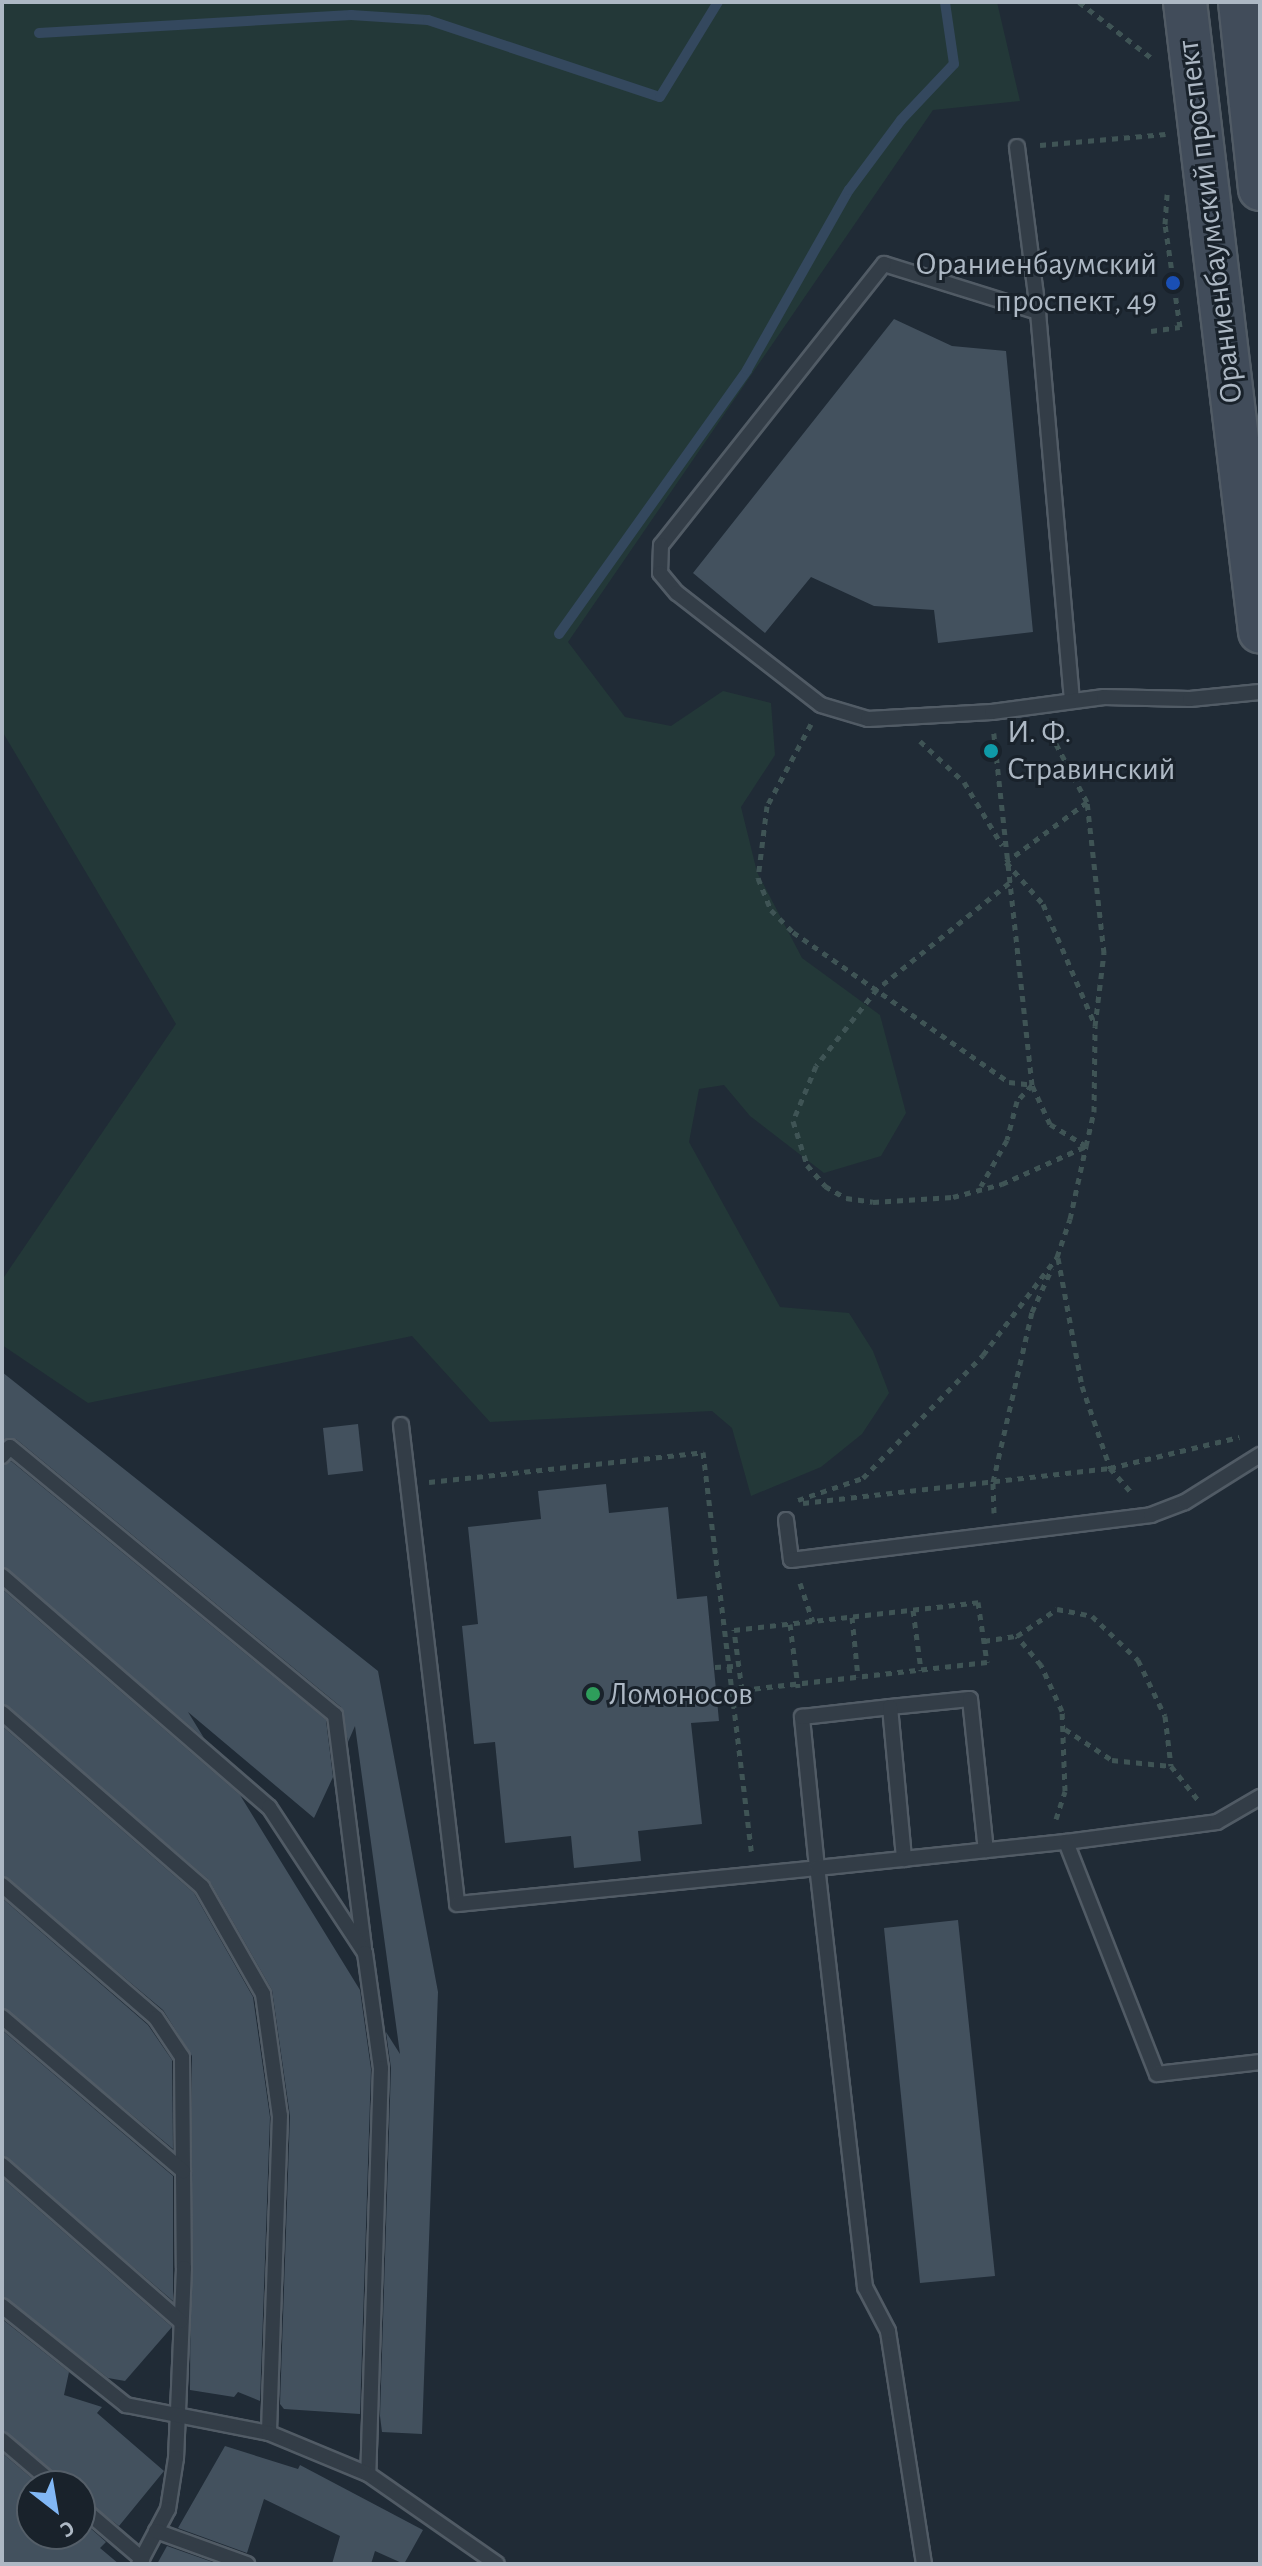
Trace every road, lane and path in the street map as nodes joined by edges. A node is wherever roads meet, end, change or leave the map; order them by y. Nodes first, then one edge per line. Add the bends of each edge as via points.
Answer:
1 (1079, 2) edge
2 (1185, 2) edge
3 (1240, 2) edge
4 (1254, 44) edge
5 (1161, 66) dead end
6 (1169, 122) dead end
7 (1171, 133) junction
8 (1048, 145) dead end
9 (1017, 147) dead end
10 (1170, 147) dead end
11 (1167, 186) dead end
12 (1260, 189) edge
13 (1038, 312) junction
14 (1151, 331) dead end
15 (1260, 632) edge
16 (1260, 692) edge
17 (1072, 701) junction
18 (821, 705) junction
19 (1035, 705) junction
20 (992, 712) junction
21 (895, 720) junction
22 (1087, 802) junction
23 (1005, 849) junction
24 (1006, 862) junction
25 (1009, 882) junction
26 (877, 989) junction
27 (1095, 1026) junction
28 (1032, 1085) junction
29 (1086, 1146) junction
30 (981, 1187) junction
31 (1057, 1257) junction
32 (401, 1425) dead end
33 (1248, 1436) dead end
34 (1260, 1455) edge
35 (2, 1456) edge
36 (1110, 1468) junction
37 (434, 1481) junction
38 (993, 1482) junction
39 (408, 1484) junction
40 (436, 1497) dead end
41 (1151, 1515) junction
42 (786, 1520) dead end
43 (995, 1534) junction
44 (791, 1560) junction
45 (2, 1576) edge
46 (913, 1610) junction
47 (852, 1617) junction
48 (813, 1622) junction
49 (790, 1624) junction
50 (1017, 1636) junction
51 (984, 1641) junction
52 (735, 1666) junction
53 (715, 1667) dead end
54 (921, 1670) junction
55 (858, 1677) junction
56 (798, 1685) junction
57 (890, 1707) junction
58 (2, 1713) edge
59 (1064, 1729) junction
60 (1171, 1766) junction
61 (1260, 1797) edge
62 (1189, 1808) dead end
63 (1070, 1821) dead end
64 (1055, 1823) junction
65 (1040, 1824) dead end
66 (1066, 1842) junction
67 (818, 1849) junction
68 (986, 1850) junction
69 (751, 1857) junction
70 (736, 1858) dead end
71 (904, 1859) junction
72 (817, 1868) junction
73 (2, 1885) edge
74 (365, 1953) junction
75 (2, 2017) edge
76 (1260, 2062) edge
77 (2, 2165) edge
78 (183, 2171) junction
79 (2, 2306) edge
80 (180, 2321) junction
81 (174, 2417) junction
82 (269, 2433) junction
83 (2, 2440) edge
84 (37, 2470) edge
85 (368, 2474) junction
86 (96, 2521) edge
87 (156, 2531) junction
88 (140, 2561) edge
89 (247, 2564) edge
90 (497, 2564) edge
91 (924, 2564) edge

1 - 5 path
2 - 15 main road, Ораниенбаумский проспект
3 - 4 main road, Ораниенбаумский проспект
4 - 12 main road, Ораниенбаумский проспект
6 - 7 path
7 - 8 path
7 - 10 path
9 - 13 lane
11 - 14 path via 1165,224 1180,327
13 - 17 lane
13 - 18 lane via 884,264 661,545 660,573 677,593
16 - 17 lane
17 - 19 lane
18 - 21 lane
18 - 26 path via 767,806 758,878 771,910 793,932
19 - 20 lane
19 - 22 path
20 - 21 lane
20 - 23 path
21 - 23 path via 964,782
22 - 24 path
22 - 27 path via 1104,953
23 - 24 path
24 - 25 path
24 - 27 path via 1043,904
25 - 26 path
25 - 28 path
26 - 28 path via 1009,1082
26 - 30 path via 830,1044 799,1100 793,1121 807,1165 825,1186 846,1198 873,1202 953,1197
27 - 29 path via 1094,1112
28 - 29 path via 1050,1124
28 - 30 path via 1017,1101 1007,1140
29 - 30 path via 1002,1184
29 - 31 path
31 - 36 path via 1082,1386
31 - 38 path via 1032,1312
31 - 38 path via 983,1355 863,1478 786,1505
32 - 39 lane
33 - 36 path
34 - 41 lane via 1185,1502
35 - 74 lane via 10,1447 335,1715
36 - 38 path
36 - 41 path
37 - 39 path
37 - 40 path
37 - 52 path via 703,1452
38 - 43 path
39 - 72 lane via 457,1904
41 - 43 lane
42 - 44 lane
43 - 44 lane
44 - 48 path
45 - 74 lane via 269,1807
46 - 47 path
46 - 51 path via 978,1602
46 - 54 path
47 - 48 path
47 - 55 path
48 - 49 path
49 - 52 path via 734,1630
49 - 56 path
50 - 51 path
50 - 59 path via 1041,1665 1062,1711
50 - 60 path via 1057,1609 1092,1616 1138,1660 1165,1716
51 - 54 path via 987,1662
52 - 53 path
52 - 56 path via 742,1690
52 - 69 path
54 - 55 path
55 - 56 path
57 - 67 lane via 802,1717
57 - 68 lane via 970,1699
57 - 71 lane
58 - 82 lane via 202,1887 263,1994 280,2116
59 - 60 path via 1112,1760
59 - 64 path via 1065,1791
60 - 62 path via 1203,1807
61 - 66 lane via 1217,1822
63 - 64 path
64 - 65 path
66 - 68 lane
66 - 76 lane via 1157,2074
67 - 69 path
67 - 72 lane
68 - 71 lane
69 - 70 path
71 - 72 lane
72 - 91 lane via 865,2287 888,2331
73 - 78 lane via 156,2018 182,2057
74 - 85 lane via 381,2068
75 - 78 lane
77 - 80 lane
78 - 80 lane
79 - 81 lane via 126,2405
80 - 81 lane
81 - 82 lane
81 - 87 lane via 174,2471 168,2509
82 - 85 lane
83 - 84 lane
85 - 90 lane
86 - 88 lane
87 - 88 lane
87 - 89 lane

